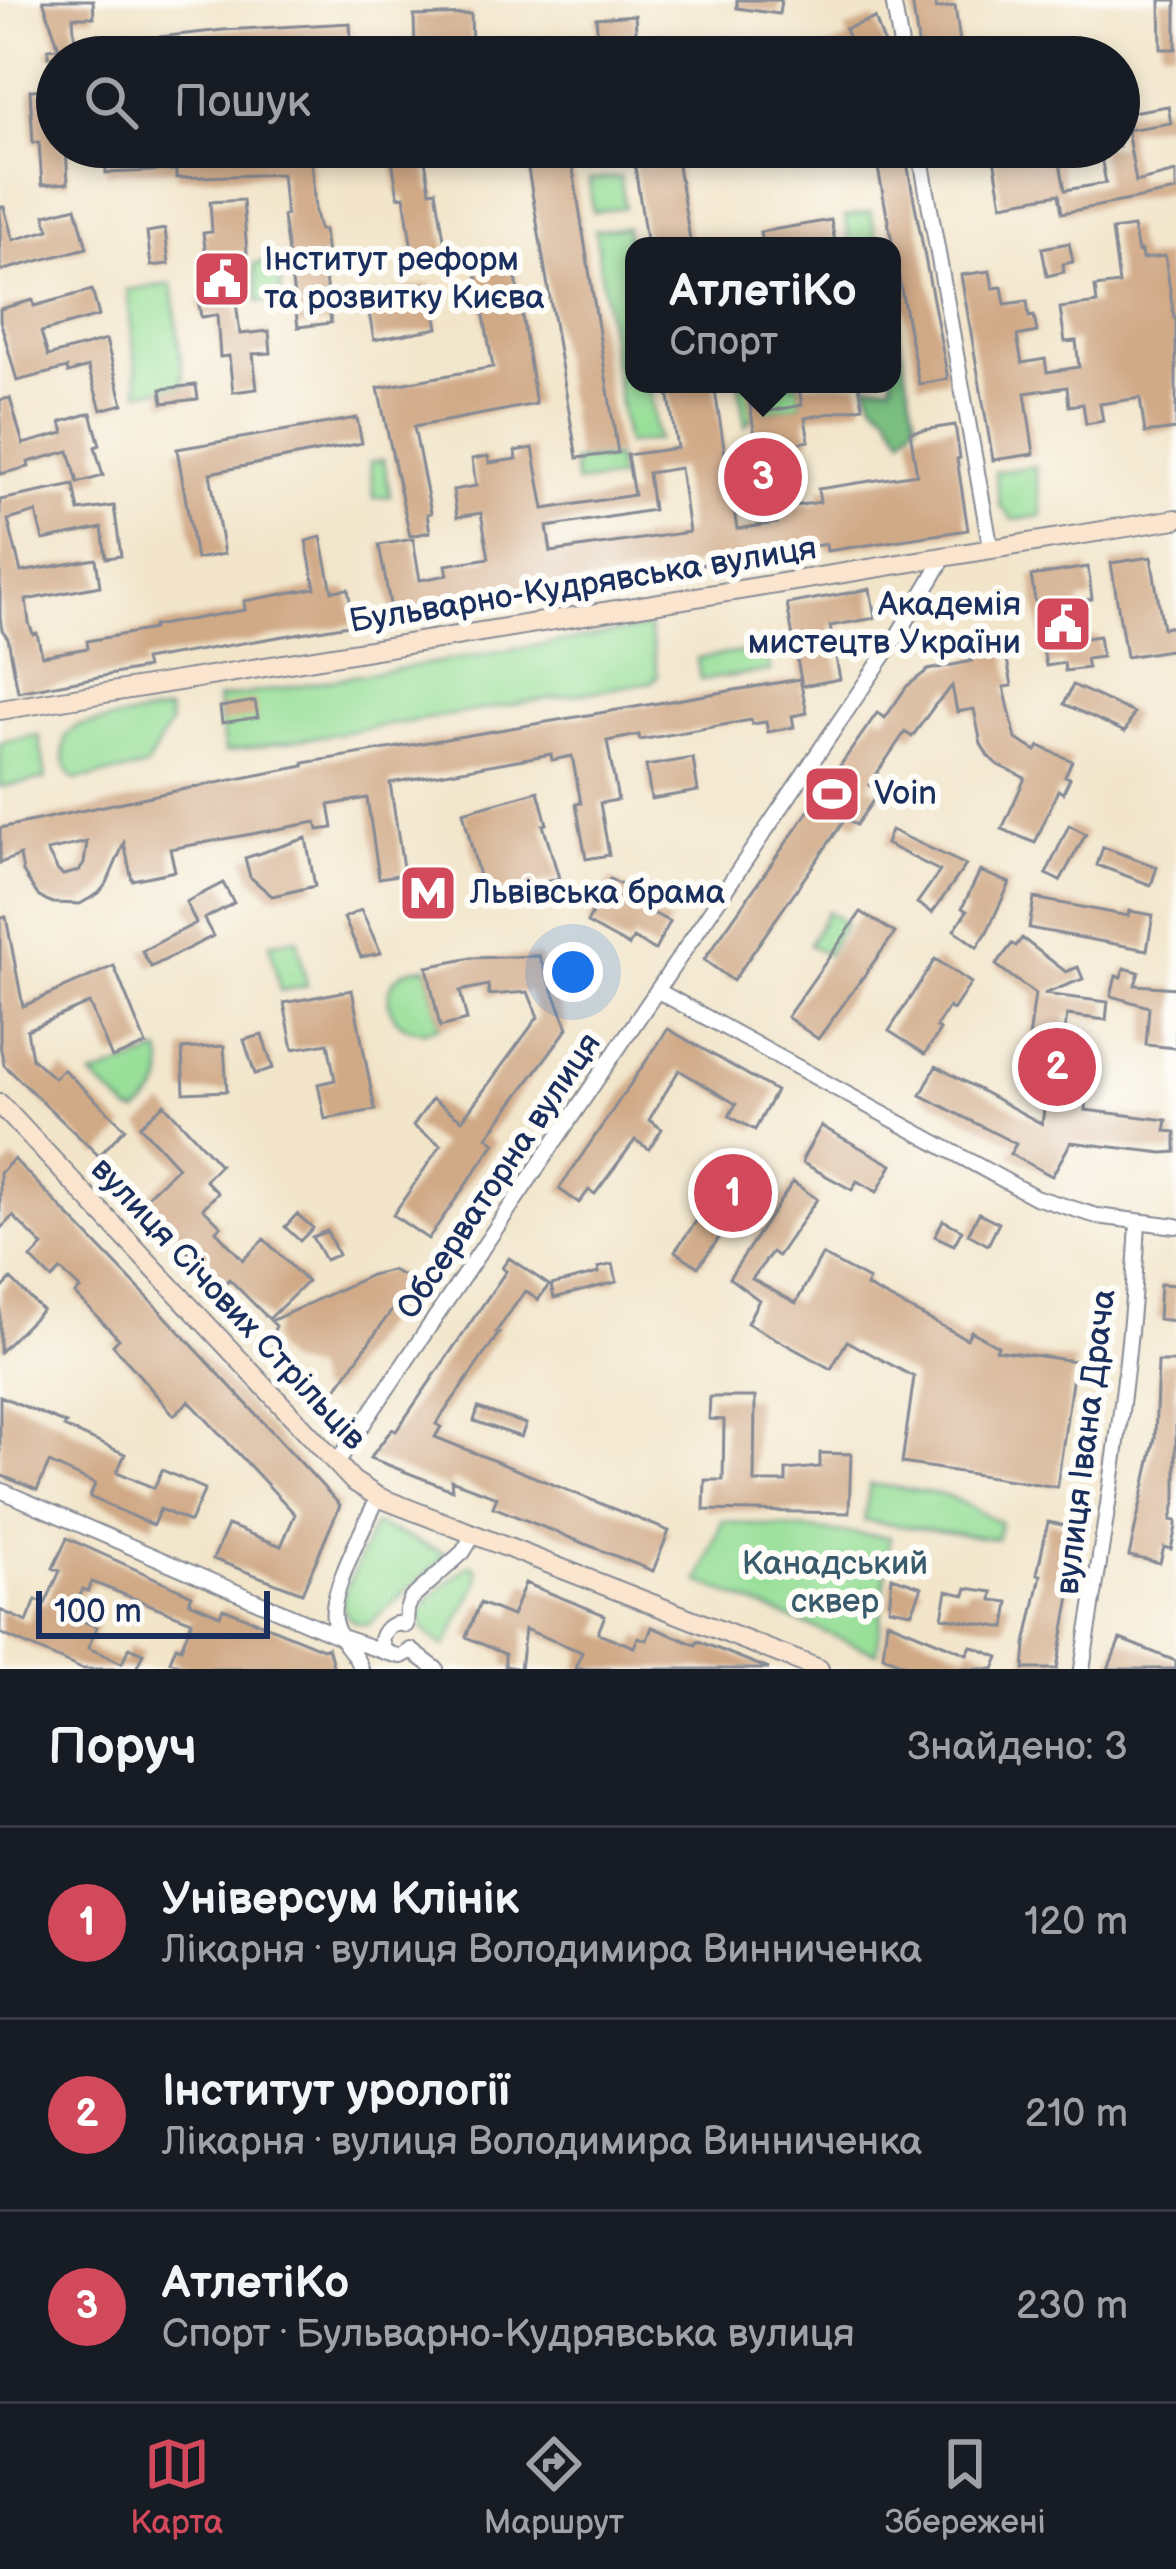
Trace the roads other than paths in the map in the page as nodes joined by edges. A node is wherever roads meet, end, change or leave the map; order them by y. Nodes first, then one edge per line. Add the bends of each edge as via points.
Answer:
1 (893, 0) edge
2 (899, 36) edge
3 (923, 168) edge
4 (1176, 519) edge
5 (992, 550) junction
6 (944, 558) junction
7 (0, 710) edge
8 (658, 991) junction
9 (4, 1115) edge
10 (1138, 1222) junction
11 (1176, 1226) edge
12 (336, 1464) junction
13 (0, 1490) edge
14 (378, 1497) junction
15 (473, 1534) junction
16 (406, 1625) junction
17 (338, 1636) junction
18 (384, 1649) junction
19 (411, 1650) junction
20 (363, 1669) edge
21 (436, 1669) edge
22 (820, 1669) edge
23 (1082, 1669) edge

1 - 2 street
3 - 5 street
4 - 5 main road, Бульварно-Кудрявська вулиця
5 - 6 main road, Бульварно-Кудрявська вулиця
6 - 7 main road, Бульварно-Кудрявська вулиця
6 - 8 street, Обсерваторна вулиця
8 - 10 street via 1035,1197
8 - 12 street, Обсерваторна вулиця
9 - 12 main road, вулиця Січових Стрільців
10 - 11 street
10 - 23 street, вулиця Івана Драча via 1123,1405
12 - 14 main road, вулиця Січових Стрільців
13 - 17 street
14 - 15 main road, вулиця Січових Стрільців
14 - 17 street via 333,1599
15 - 16 street via 411,1599
15 - 22 main road, вулиця Січових Стрільців
16 - 18 street via 386,1628
16 - 19 street
17 - 18 street
17 - 20 street
18 - 19 street via 398,1657
18 - 20 street
19 - 21 street

